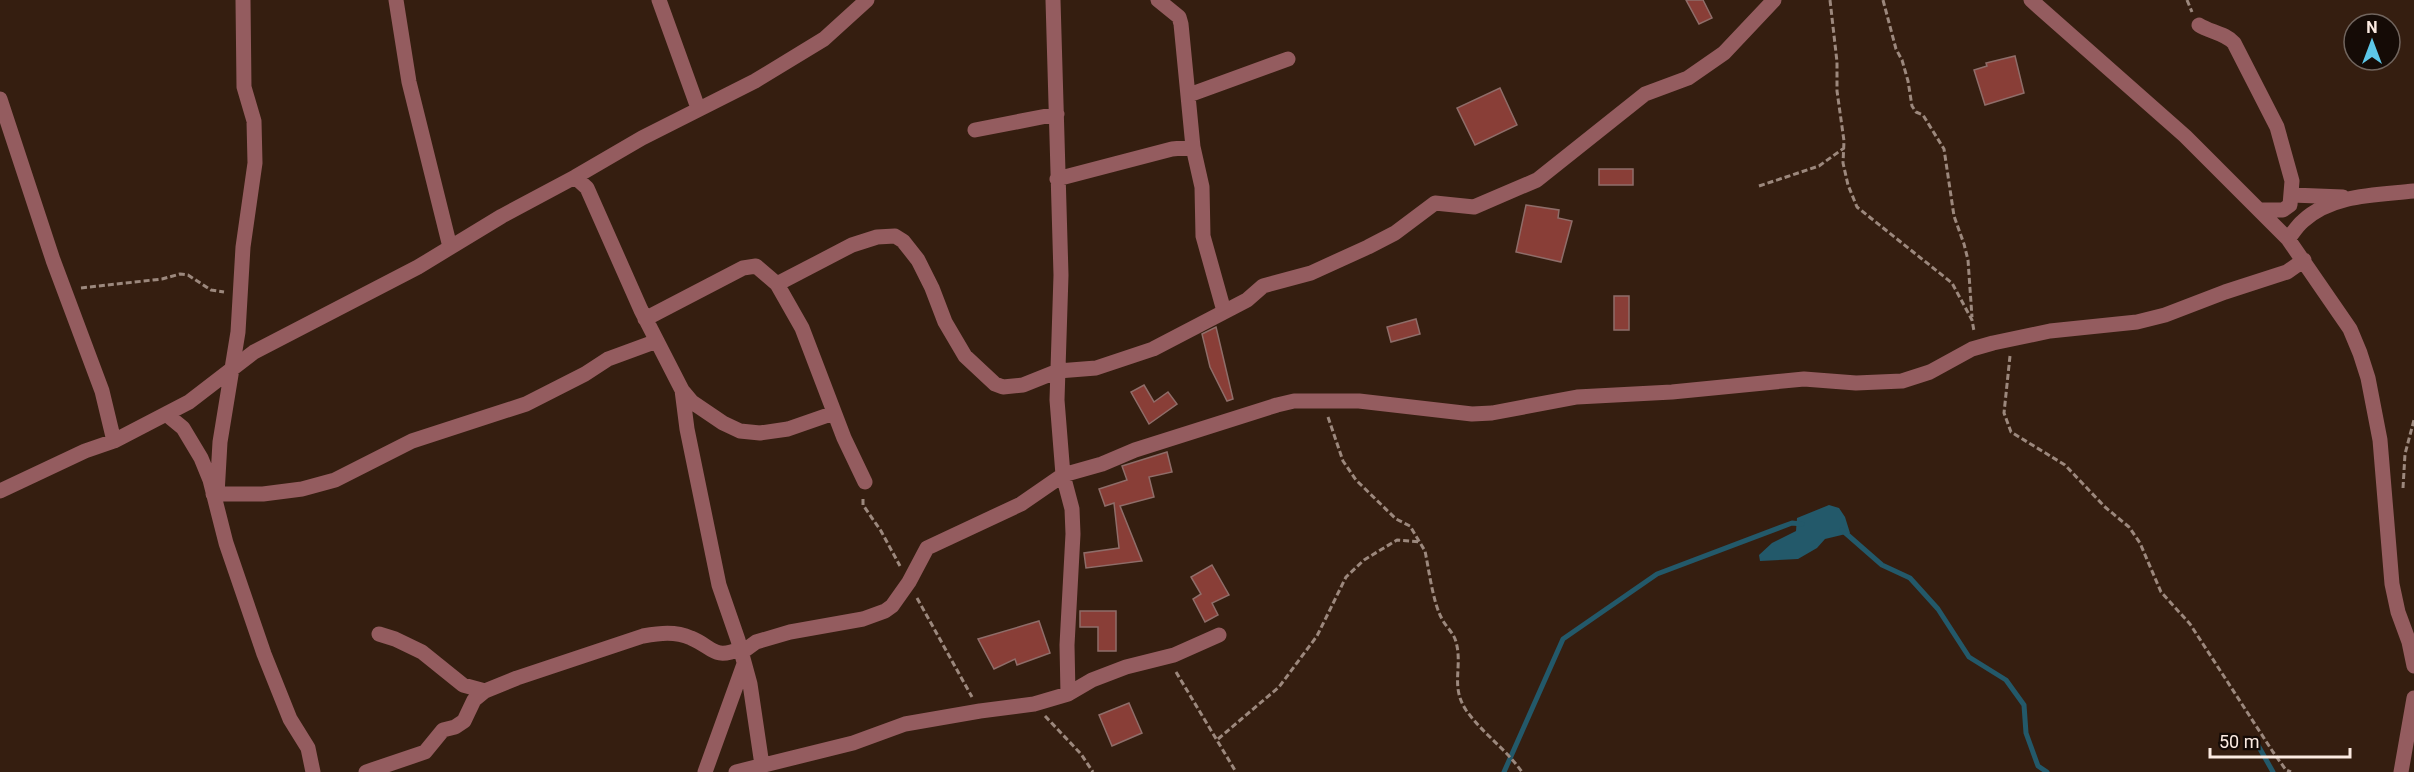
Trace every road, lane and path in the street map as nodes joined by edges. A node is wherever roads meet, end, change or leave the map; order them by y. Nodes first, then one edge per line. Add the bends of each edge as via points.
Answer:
1 (243, 0) edge
2 (396, 0) edge
3 (658, 0) edge
4 (867, 0) edge
5 (1053, 0) edge
6 (1158, 0) edge
7 (1774, 0) edge
8 (1830, 0) edge
9 (1883, 0) edge
10 (2031, 0) edge
11 (2199, 25) dead end
12 (1288, 59) dead end
13 (1189, 95) junction
14 (0, 99) edge
15 (698, 108) junction
16 (1057, 114) junction
17 (975, 130) dead end
18 (1193, 147) junction
19 (1844, 148) junction
20 (575, 177) junction
21 (1057, 179) junction
22 (1759, 186) dead end
23 (2414, 191) edge
24 (2292, 195) junction
25 (2350, 198) junction
26 (2259, 210) junction
27 (2288, 239) junction
28 (450, 247) junction
29 (2304, 260) junction
30 (777, 284) junction
31 (64, 290) junction
32 (241, 291) junction
33 (1224, 311) junction
34 (645, 319) junction
35 (1972, 320) junction
36 (2015, 340) junction
37 (657, 341) junction
38 (1976, 348) junction
39 (232, 369) junction
40 (1059, 371) junction
41 (682, 390) junction
42 (1323, 400) junction
43 (834, 413) junction
44 (166, 414) junction
45 (2414, 420) edge
46 (114, 441) junction
47 (1063, 475) junction
48 (865, 482) dead end
49 (0, 490) edge
50 (215, 494) junction
51 (2402, 496) dead end
52 (1421, 542) junction
53 (379, 634) dead end
54 (1219, 635) dead end
55 (742, 655) junction
56 (1167, 657) junction
57 (2414, 666) edge
58 (485, 691) junction
59 (1068, 694) junction
60 (2414, 698) edge
61 (1034, 704) junction
62 (1218, 739) junction
63 (762, 765) junction
64 (314, 772) edge
65 (366, 772) edge
66 (705, 772) edge
67 (736, 772) edge
68 (1093, 772) edge
69 (1236, 772) edge
70 (1522, 772) edge
71 (2291, 772) edge
72 (2401, 772) edge

1 - 32 street via 244,87 256,139
2 - 28 street via 410,82
3 - 15 street
4 - 15 street via 824,39 755,81
5 - 16 street
6 - 13 street via 1179,16
7 - 33 street via 1724,53 1688,78 1646,94 1537,180 1474,207 1435,203 1395,233 1361,251 1311,273 1263,286 1247,300
8 - 19 path
9 - 35 path via 1912,106 1923,115 1944,149 1954,216 1968,260
10 - 26 street via 2185,136
11 - 24 street via 2229,37 2234,43 2274,120 2292,181
12 - 13 street
13 - 18 street
14 - 31 street
15 - 20 street
16 - 17 street
16 - 21 street
18 - 21 street
18 - 33 street via 1202,187 1203,236
19 - 22 path via 1819,166
19 - 35 path via 1843,163 1857,207 1952,283
20 - 28 street
20 - 34 street via 590,194
21 - 40 street
23 - 25 street
24 - 25 street
24 - 26 street via 2290,205 2283,210
25 - 27 street via 2319,210
26 - 27 street
27 - 29 street
28 - 39 street via 280,337
29 - 36 street via 2287,272 2165,315 2138,322 2050,331
29 - 57 street via 2361,352 2380,440 2392,584
30 - 34 street via 756,266 748,266
30 - 40 street via 852,245 895,236 918,260 945,322 965,356 995,384 1023,385
30 - 43 street via 802,328
31 - 32 path via 180,274 212,290
31 - 46 street via 102,391
32 - 39 street
33 - 40 street via 1154,349 1095,368
34 - 37 street
35 - 38 path
36 - 38 street
36 - 71 path via 2008,366 2004,413 2011,432 2065,465 2128,527 2140,543 2161,592 2190,624 2273,752
37 - 41 street
37 - 50 street via 602,362 526,404 412,441 334,480 282,492
38 - 42 street via 1930,372 1902,381 1804,379 1672,393 1577,397 1472,414 1359,400
39 - 44 street via 189,402
39 - 50 street
40 - 47 street via 1057,400
41 - 43 street via 701,409 740,430 760,433 788,429
41 - 55 street via 719,585
42 - 47 street via 1277,405
42 - 52 path via 1343,461 1356,480 1396,519 1410,526
43 - 48 street
44 - 46 street
44 - 50 street via 183,428 194,445
45 - 51 path via 2405,454
46 - 49 street
47 - 55 street via 1021,504 927,548 909,582 885,611 756,642
47 - 59 street via 1073,518
50 - 64 street via 226,543 264,654 290,719 308,748
52 - 62 path via 1396,540 1346,577 1317,636 1279,687
52 - 70 path via 1439,611 1456,642 1459,697 1492,741
53 - 58 street via 422,652 464,685
54 - 56 street
55 - 58 street via 711,651 694,639 665,632 643,636
55 - 63 street
55 - 66 street
56 - 59 street via 1109,673
56 - 62 path
58 - 65 street via 474,700 464,721 443,730 425,752
59 - 61 street
60 - 72 street
61 - 63 street via 906,724 853,743
61 - 68 path
62 - 69 path
63 - 67 street

